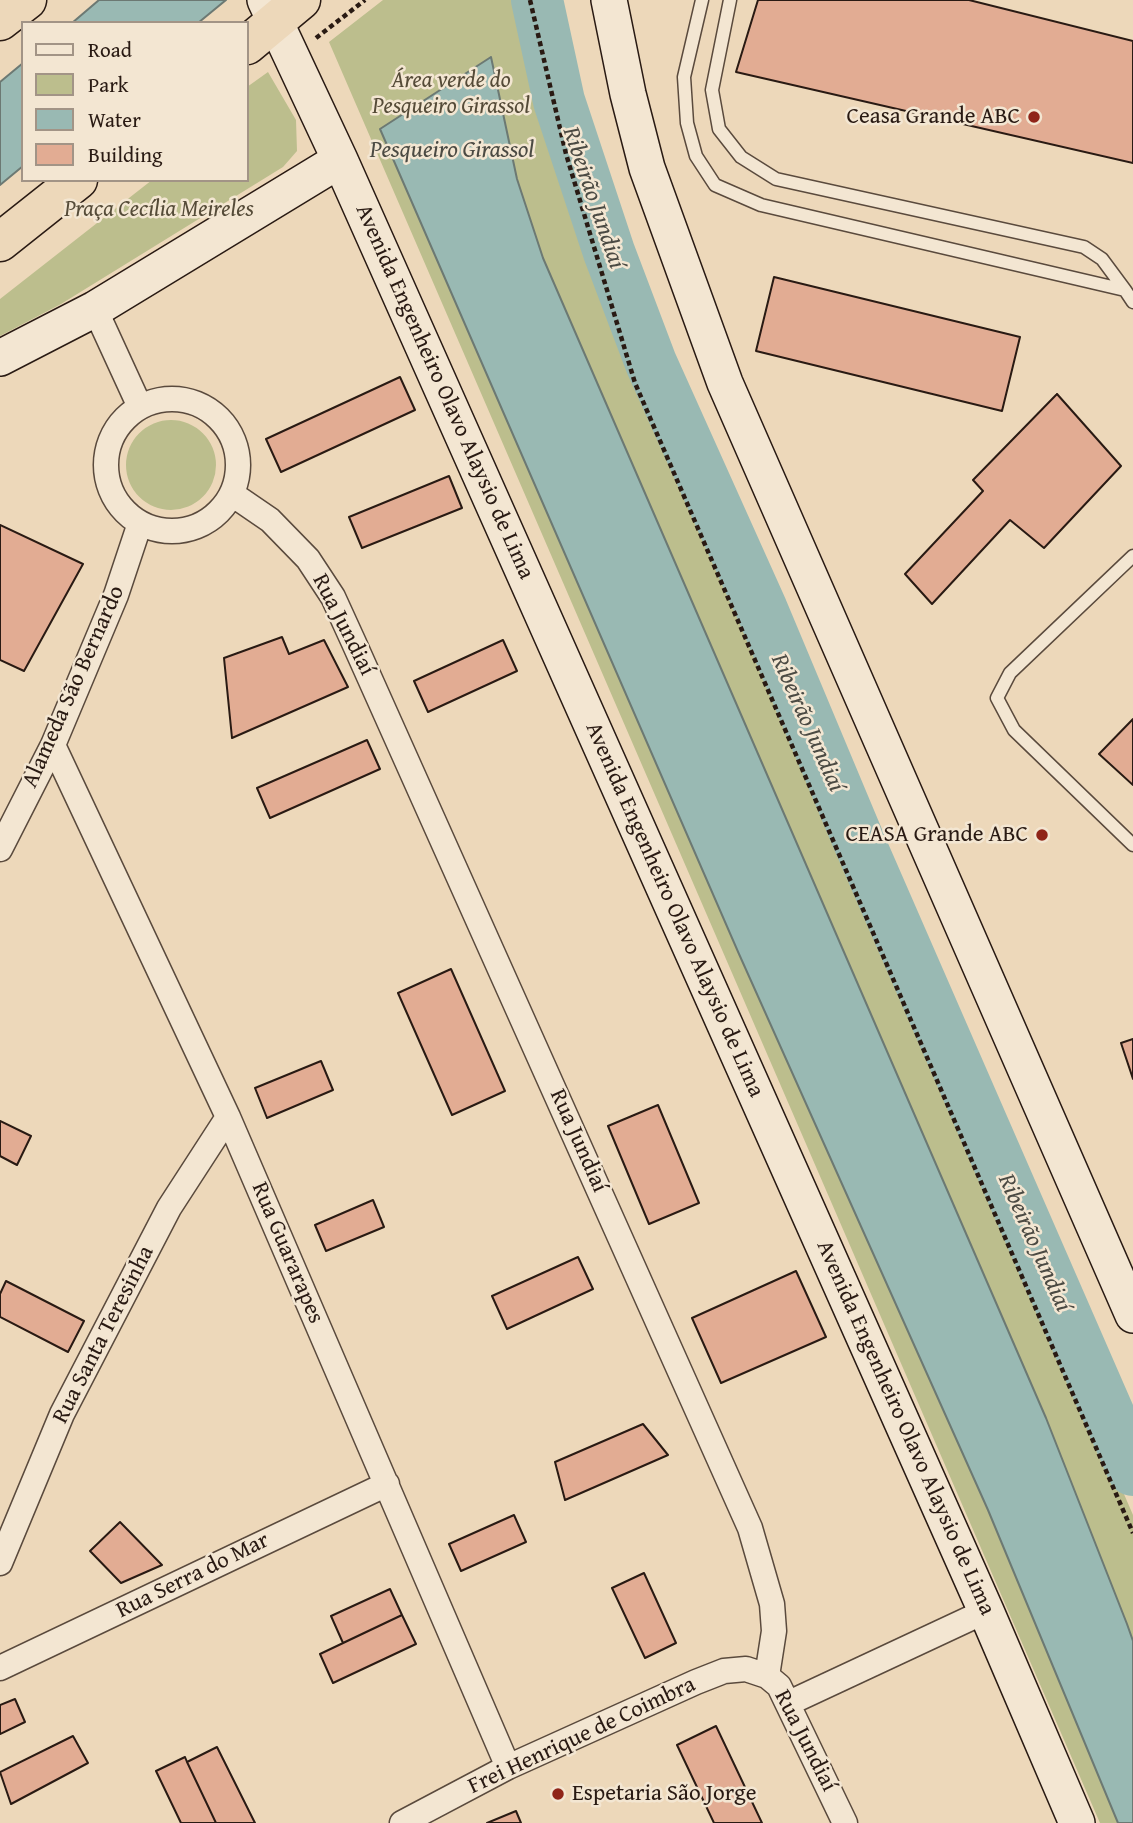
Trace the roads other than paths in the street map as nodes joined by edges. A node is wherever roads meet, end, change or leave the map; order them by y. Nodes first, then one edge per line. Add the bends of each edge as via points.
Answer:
1 (27, 0) edge
2 (608, 0) edge
3 (702, 0) edge
4 (730, 0) edge
5 (272, 17) edge
6 (0, 21) edge
7 (340, 160) junction
8 (75, 182) edge
9 (0, 242) edge
10 (1125, 290) junction
11 (1133, 302) edge
12 (95, 309) junction
13 (0, 358) edge
14 (141, 407) junction
15 (232, 494) junction
16 (140, 523) junction
17 (1133, 556) edge
18 (53, 745) junction
19 (1133, 845) edge
20 (0, 849) edge
21 (228, 1118) junction
22 (1133, 1315) edge
23 (387, 1484) junction
24 (0, 1563) edge
25 (986, 1611) junction
26 (0, 1668) edge
27 (767, 1676) junction
28 (789, 1703) junction
29 (508, 1767) junction
30 (402, 1823) edge
31 (845, 1823) edge
32 (1077, 1823) edge

1 - 6 highway
2 - 22 main road via 647,168 724,383
3 - 10 lane via 684,77 687,123 696,156 715,185 761,205
4 - 10 lane via 712,90 719,129 741,157 776,179 1084,247 1102,259
5 - 7 main road, Avenida Engenheiro Olavo Alaysio de Lima
7 - 12 main road
7 - 25 main road, Avenida Engenheiro Olavo Alaysio de Lima
8 - 9 highway
10 - 11 lane
12 - 13 main road
12 - 14 street
14 - 15 street via 176,399 211,411 224,424 238,458
14 - 16 street via 113,435 107,454 113,494
15 - 16 street via 202,524 182,531
15 - 27 street, Rua Jundiaí via 270,520 308,559 333,597 354,643 750,1528 772,1604 774,1631
16 - 18 street, Alameda São Bernardo via 116,595
17 - 19 lane via 1010,674 998,698 1014,730
18 - 20 street, Alameda São Bernardo
18 - 21 street, Rua Guararapes
21 - 23 street, Rua Guararapes
21 - 24 street, Rua Santa Teresinha via 169,1208 69,1402
23 - 26 street, Rua Serra do Mar
23 - 29 street, Rua Guararapes
25 - 28 street
25 - 32 main road, Avenida Engenheiro Olavo Alaysio de Lima
27 - 28 street, Rua Jundiaí via 779,1685
27 - 29 street, Frei Henrique de Coimbra via 746,1669 723,1671
28 - 31 street, Rua Jundiaí
29 - 30 street, Frei Henrique de Coimbra

